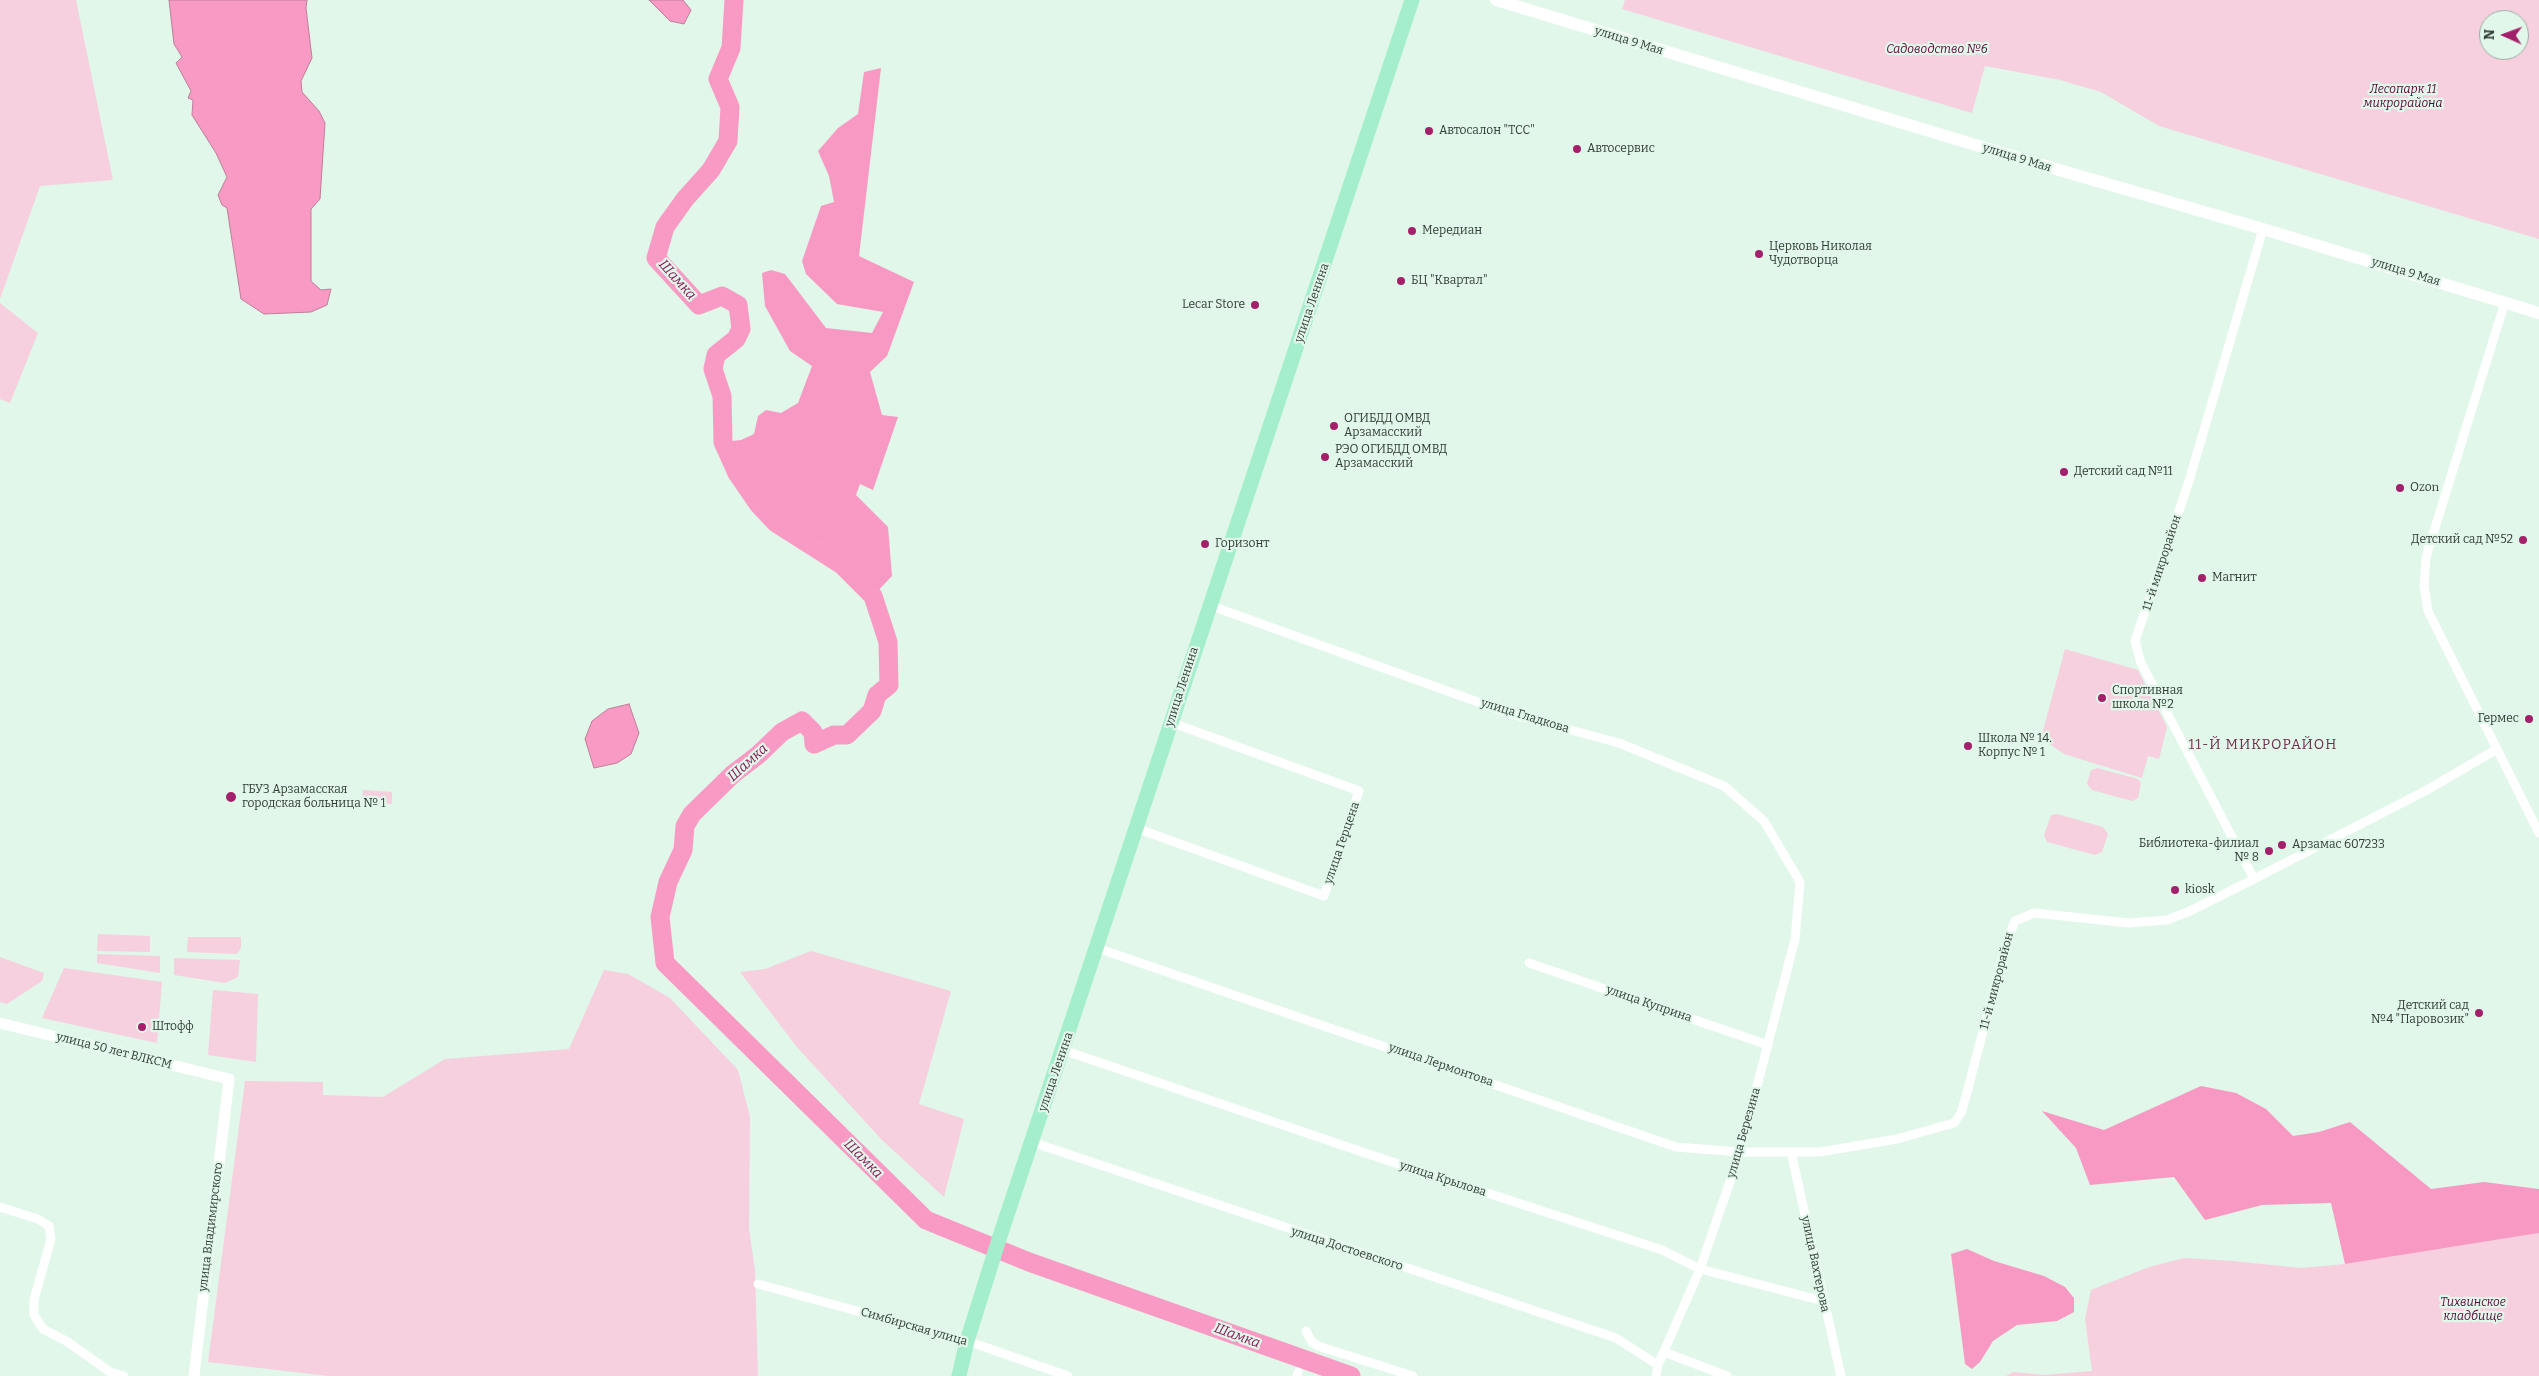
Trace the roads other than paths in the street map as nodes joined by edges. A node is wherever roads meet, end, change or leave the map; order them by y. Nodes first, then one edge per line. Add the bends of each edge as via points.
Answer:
1 (1412, 0) edge
2 (1496, 0) edge
3 (2263, 229) junction
4 (2505, 302) junction
5 (2539, 313) edge
6 (1209, 605) junction
7 (1170, 722) junction
8 (2497, 749) junction
9 (1136, 828) junction
10 (2539, 833) edge
11 (2254, 879) junction
12 (1800, 882) joint
13 (1097, 948) junction
14 (1529, 964) dead end
15 (0, 1023) edge
16 (1768, 1045) junction
17 (1063, 1050) junction
18 (229, 1078) joint
19 (1032, 1142) junction
20 (1740, 1152) junction
21 (1791, 1152) junction
22 (0, 1207) edge
23 (1700, 1269) junction
24 (758, 1284) dead end
25 (1823, 1301) junction
26 (1306, 1331) dead end
27 (967, 1341) junction
28 (1664, 1352) junction
29 (1658, 1366) junction
30 (124, 1376) edge
31 (194, 1376) edge
32 (960, 1376) edge
33 (1068, 1376) edge
34 (1413, 1376) edge
35 (1656, 1376) edge
36 (1727, 1376) edge
37 (1841, 1376) edge

1 - 6 main road, улица Ленина
2 - 3 main road, улица 9 Мая via 2035,164
3 - 4 main road, улица 9 Мая
3 - 11 street, 11-й микрорайон via 2189,481 2135,641 2141,663
4 - 5 main road, улица 9 Мая
4 - 8 street via 2426,557 2424,586 2428,611
6 - 7 main road, улица Ленина
6 - 12 street, улица Гладкова via 1510,714 1619,743 1724,786 1764,821
7 - 9 main road, улица Ленина
7 - 9 street, улица Герцена via 1359,791 1324,896
8 - 10 street
8 - 11 street, 11-й микрорайон via 2426,790
9 - 13 main road, улица Ленина
11 - 21 street, 11-й микрорайон via 2188,912 2158,921 2129,923 2054,913 2023,915 2010,930 1966,1096 1954,1123 1897,1139 1820,1152
12 - 16 street, улица Березина via 1795,939
13 - 17 main road, улица Ленина
13 - 20 street, улица Лермонтова via 1676,1147
14 - 16 street, улица Куприна
15 - 18 street, улица 50 лет ВЛКСМ
16 - 20 street, улица Березина
17 - 19 main road, улица Ленина
17 - 23 street, улица Крылова via 1662,1250
18 - 31 street, улица Владимирского
19 - 27 main road, улица Ленина
19 - 29 street, улица Достоевского via 1616,1338
20 - 21 street, улица Лермонтова
20 - 23 street, улица Березина
21 - 25 street, улица Вахтерова
22 - 30 street via 38,1219 49,1226 51,1239 34,1300 34,1316 43,1329 68,1342 110,1372
23 - 25 street, улица Крылова
23 - 28 street, улица Березина
24 - 27 street, Симбирская улица
25 - 37 street, улица Вахтерова
26 - 34 street via 1312,1344
27 - 32 main road, улица Ленина
27 - 33 street, Симбирская улица
28 - 29 street, улица Березина
28 - 36 street
29 - 35 street, улица Березина

